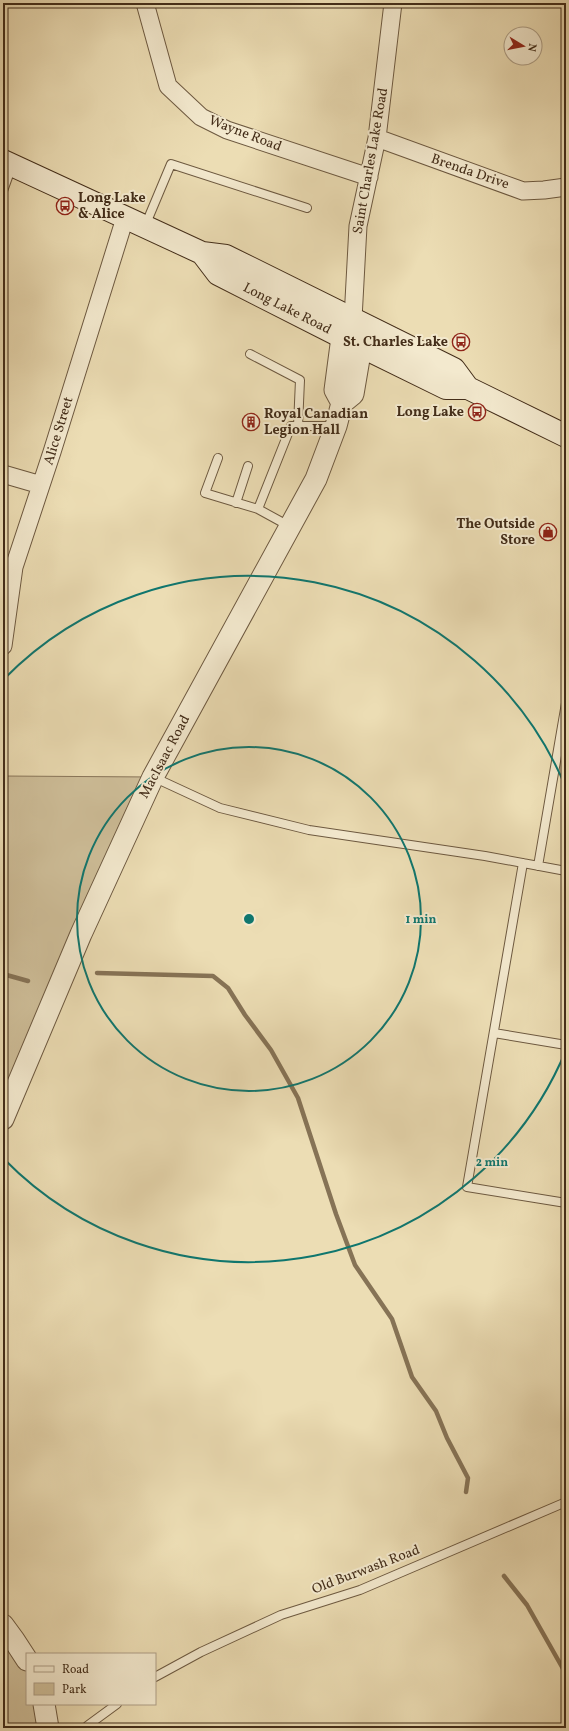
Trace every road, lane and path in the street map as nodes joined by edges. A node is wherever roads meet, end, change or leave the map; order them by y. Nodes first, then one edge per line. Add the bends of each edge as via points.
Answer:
1 (145, 3) edge
2 (393, 3) edge
3 (377, 138) junction
4 (8, 163) edge
5 (369, 177) junction
6 (566, 187) edge
7 (3, 191) edge
8 (307, 208) dead end
9 (125, 218) junction
10 (145, 227) junction
11 (347, 328) junction
12 (361, 346) junction
13 (250, 354) dead end
14 (468, 388) junction
15 (342, 403) junction
16 (298, 426) junction
17 (336, 426) junction
18 (566, 436) edge
19 (218, 458) dead end
20 (248, 466) dead end
21 (3, 474) edge
22 (41, 486) junction
23 (236, 503) junction
24 (258, 510) junction
25 (290, 527) junction
26 (3, 646) edge
27 (566, 703) edge
28 (153, 777) junction
29 (524, 863) junction
30 (538, 866) junction
31 (566, 871) edge
32 (494, 1033) junction
33 (566, 1045) edge
34 (3, 1119) edge
35 (566, 1203) edge
36 (566, 1502) edge
37 (3, 1625) edge
38 (26, 1658) edge
39 (156, 1676) edge
40 (44, 1705) edge
41 (116, 1705) edge
42 (87, 1726) dead end
43 (48, 1728) edge

1 - 5 street, Wayne Road via 168,86 201,117 227,130
2 - 3 street, Saint Charles Lake Road
3 - 5 street, Saint Charles Lake Road
3 - 6 street, Brenda Drive via 523,191
4 - 7 lane
4 - 9 main road, Long Lake Road
5 - 11 street, Saint Charles Lake Road via 358,226
8 - 10 lane via 171,164
9 - 10 main road, Long Lake Road
9 - 22 street, Alice Street
10 - 11 main road, Long Lake Road via 202,253 218,274
11 - 12 main road, Long Lake Road
11 - 14 main road, Long Lake Road via 454,369
11 - 15 street via 335,390
12 - 14 main road, Long Lake Road via 446,388
12 - 15 street, MacIsaac Road via 353,394
13 - 16 lane via 300,380
14 - 18 main road, Long Lake Road
15 - 17 street, MacIsaac Road
16 - 17 lane
16 - 24 lane via 291,426
17 - 25 street, MacIsaac Road via 316,479
19 - 23 lane via 205,493
20 - 23 lane
21 - 22 street
22 - 26 street, Alice Street via 14,567
23 - 24 lane
24 - 25 lane
25 - 28 street, MacIsaac Road
27 - 30 lane
28 - 29 lane via 220,808 308,830
28 - 34 street, MacIsaac Road via 81,934
29 - 30 lane
29 - 32 lane
30 - 31 lane
32 - 33 lane
32 - 35 lane via 467,1187
36 - 39 lane, Old Burwash Road via 360,1590 281,1615 200,1652
37 - 38 street
40 - 43 street
41 - 42 lane

